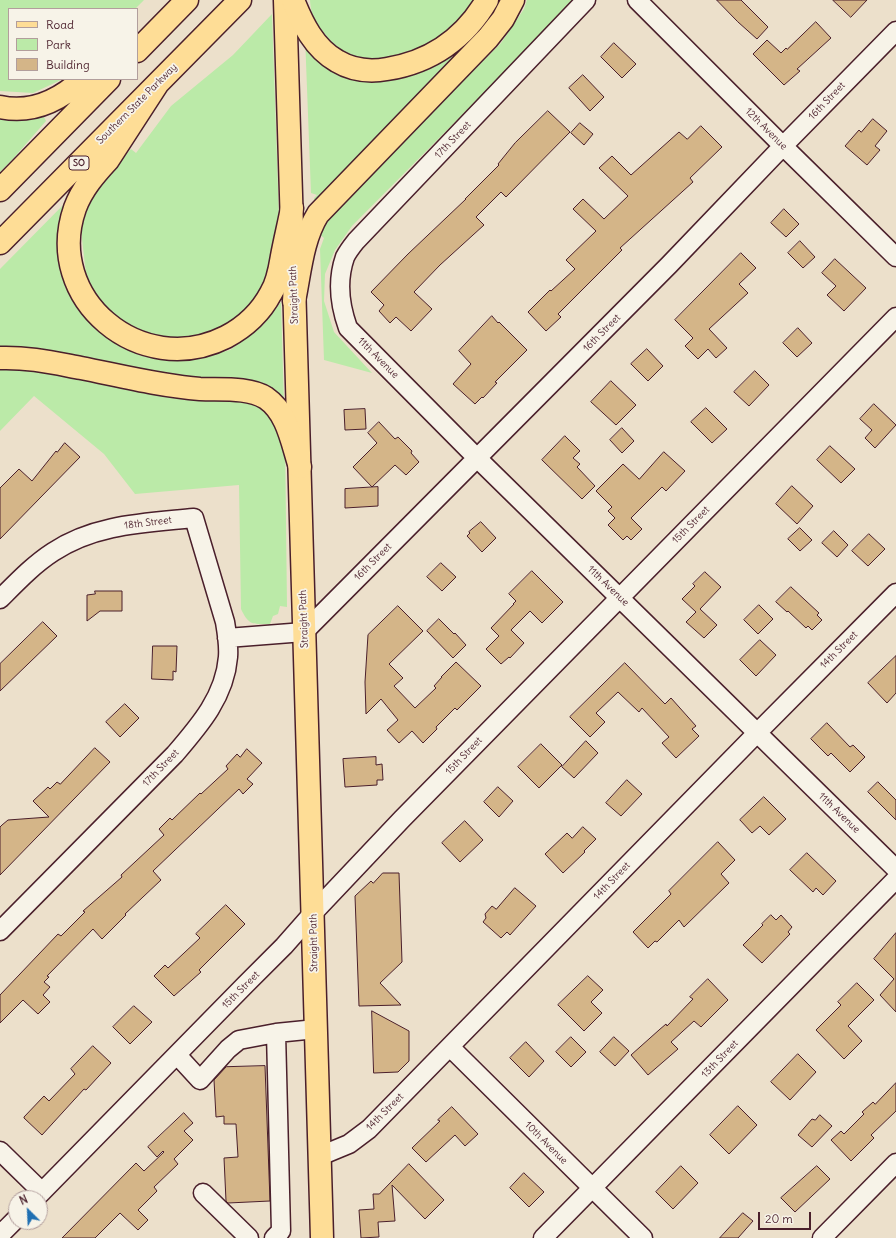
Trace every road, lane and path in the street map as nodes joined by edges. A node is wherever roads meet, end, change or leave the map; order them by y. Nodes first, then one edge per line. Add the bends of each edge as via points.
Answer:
1 (285, 0) edge
2 (293, 0) edge
3 (487, 0) edge
4 (513, 0) edge
5 (586, 0) edge
6 (637, 0) edge
7 (186, 1) edge
8 (235, 4) edge
9 (896, 31) edge
10 (138, 37) edge
11 (138, 50) edge
12 (82, 80) edge
13 (108, 80) edge
14 (158, 83) junction
15 (0, 107) edge
16 (783, 146) junction
17 (0, 190) edge
18 (292, 208) junction
19 (0, 243) edge
20 (896, 257) edge
21 (341, 291) joint
22 (294, 301) junction
23 (896, 317) edge
24 (0, 358) edge
25 (477, 458) junction
26 (300, 467) junction
27 (896, 593) edge
28 (620, 597) junction
29 (0, 599) edge
30 (304, 632) junction
31 (228, 638) junction
32 (756, 733) junction
33 (896, 869) edge
34 (896, 879) edge
35 (314, 912) junction
36 (0, 931) edge
37 (316, 1029) junction
38 (276, 1033) junction
39 (450, 1047) junction
40 (177, 1055) junction
41 (0, 1151) edge
42 (320, 1156) junction
43 (896, 1163) edge
44 (592, 1188) junction
45 (35, 1190) edge
46 (44, 1190) edge
47 (203, 1193) dead end
48 (248, 1238) edge
49 (274, 1238) edge
50 (322, 1238) edge
51 (543, 1238) edge
52 (643, 1238) edge
53 (822, 1238) edge

1 - 18 main road, Straight Path
2 - 3 main road via 303,24 327,54 347,66 370,70 398,67 435,53 466,29
4 - 22 main road via 503,19 488,38 318,214 307,238
5 - 21 street, 17th Street via 356,241 346,256 341,276
6 - 16 street, 12th Avenue
7 - 10 main road
7 - 11 main road
8 - 14 main road, Southern State Parkway / SO
9 - 16 street, 16th Street
12 - 15 main road via 65,94 42,105 21,109
13 - 17 main road
14 - 18 main road via 108,160 86,188 73,218 70,240 72,268 82,293 102,320 130,338 163,348 198,347 231,335 250,321 272,292 280,270
14 - 19 main road, Southern State Parkway / SO
16 - 20 street, 12th Avenue
16 - 25 street, 16th Street
18 - 22 main road, Straight Path
21 - 25 street, 11th Avenue via 343,313 348,328
22 - 26 main road, Straight Path
23 - 28 street, 15th Street
24 - 26 main road via 43,360 184,388 256,393 271,402 281,414
25 - 28 street, 11th Avenue
25 - 30 street, 16th Street
26 - 30 main road, Straight Path
27 - 32 street, 14th Street
28 - 32 street, 11th Avenue
28 - 35 street, 15th Street
29 - 31 street, 18th Street via 40,561 81,536 111,528 194,518
30 - 31 street
30 - 35 main road, Straight Path
31 - 36 street, 17th Street via 228,656 223,681 202,722 175,754
32 - 33 street, 11th Avenue
32 - 39 street, 14th Street
34 - 44 street, 13th Street
35 - 37 main road, Straight Path
35 - 40 street, 15th Street
37 - 38 street
37 - 42 main road, Straight Path
38 - 40 street via 239,1040 200,1080
38 - 49 street via 281,1231
39 - 42 street, 14th Street via 363,1134 342,1148
39 - 44 street, 10th Avenue
40 - 46 street, 15th Street
41 - 45 street
42 - 50 main road, Straight Path
43 - 53 street
44 - 51 street, 13th Street
44 - 52 street, 10th Avenue
47 - 48 street

